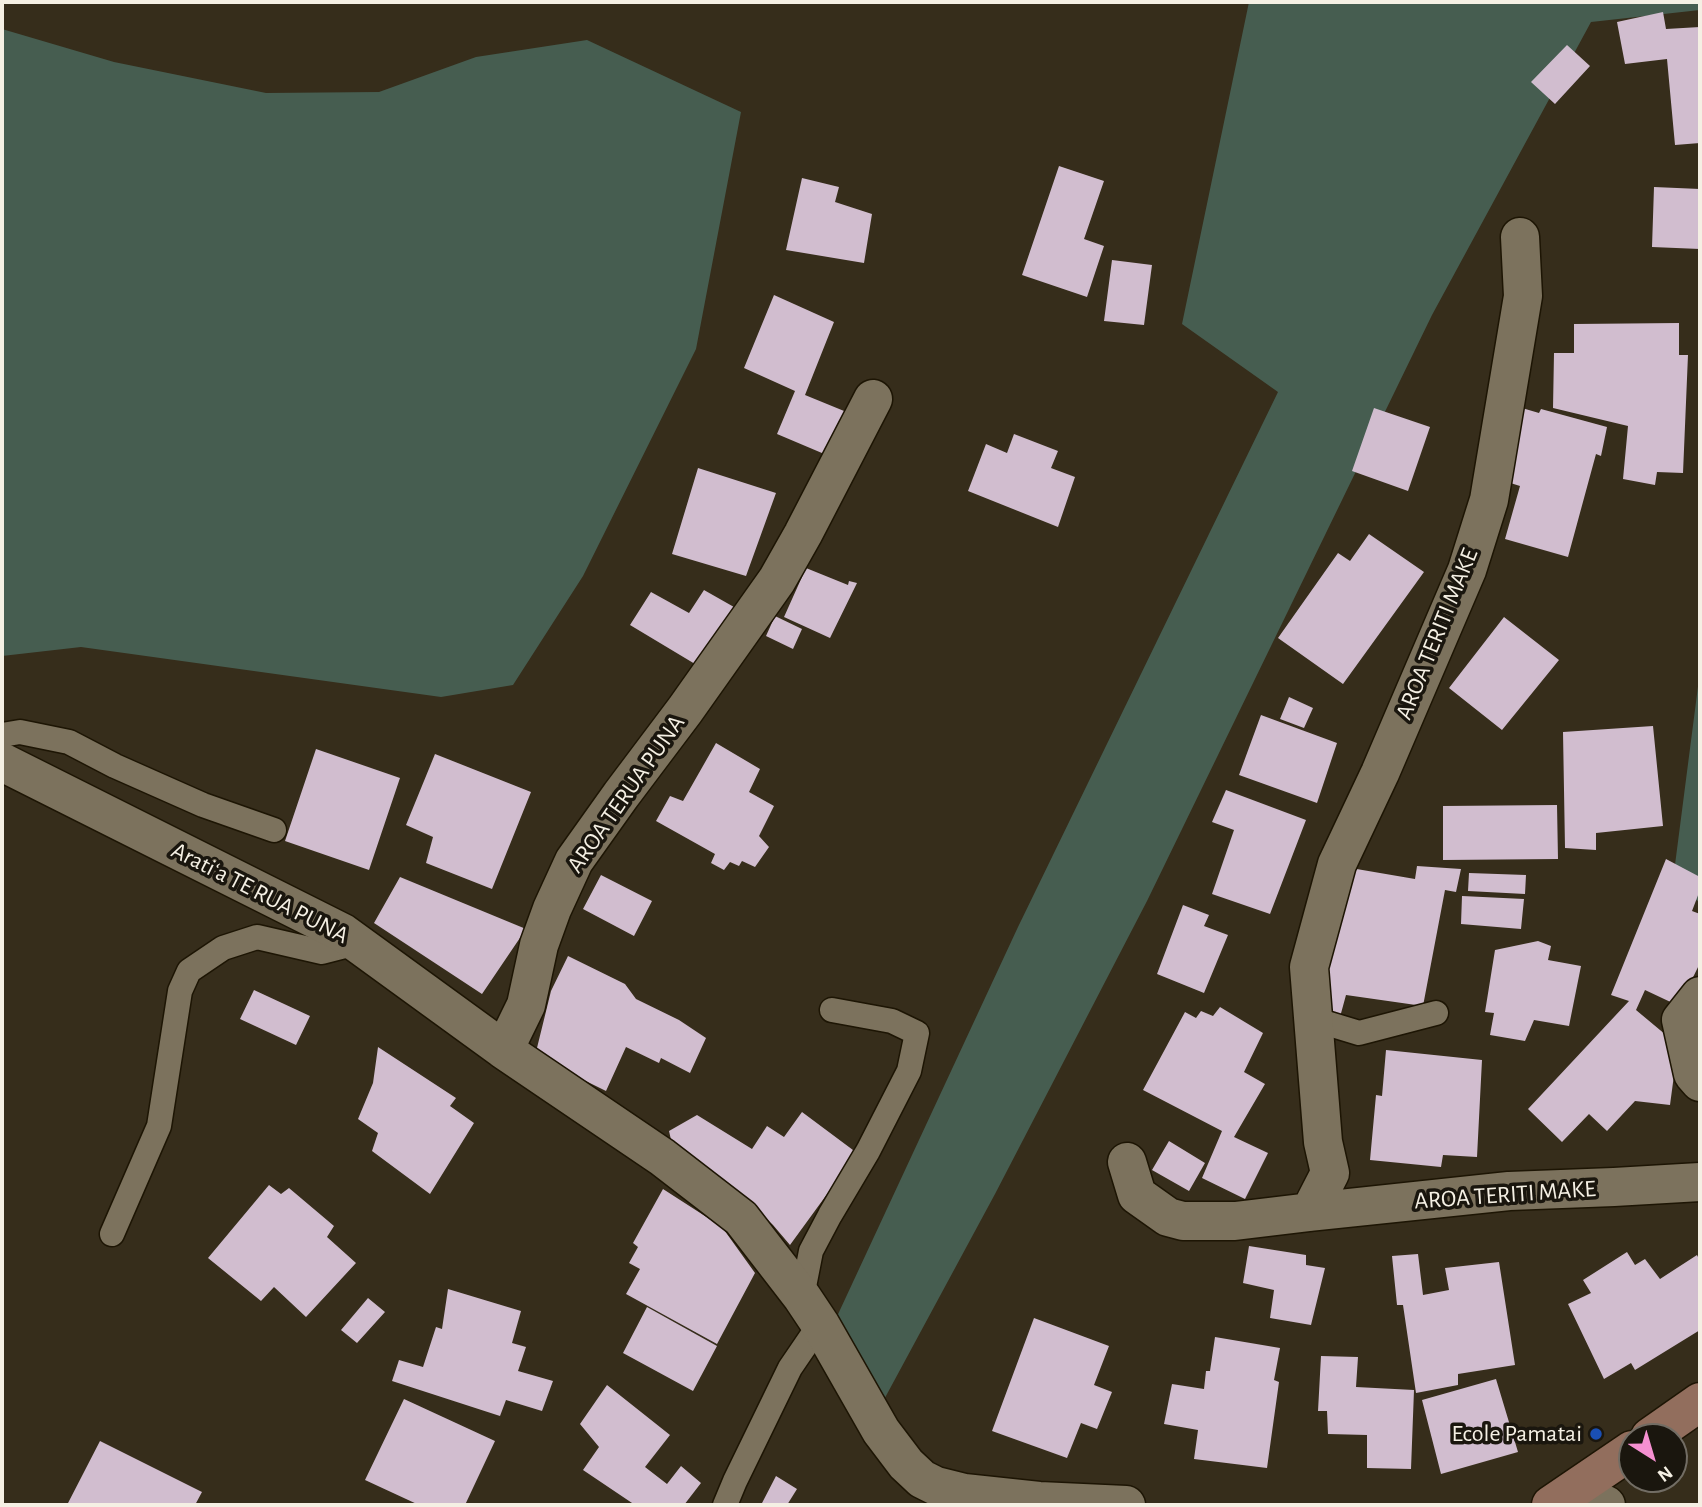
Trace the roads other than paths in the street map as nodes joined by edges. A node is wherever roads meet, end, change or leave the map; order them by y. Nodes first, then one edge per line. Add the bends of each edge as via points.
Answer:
1 (1520, 237) dead end
2 (873, 399) dead end
3 (2, 735) edge
4 (2, 762) edge
5 (274, 830) dead end
6 (357, 943) junction
7 (1700, 996) edge
8 (832, 1010) dead end
9 (1436, 1013) dead end
10 (1313, 1019) junction
11 (504, 1049) junction
12 (1700, 1082) edge
13 (1127, 1162) dead end
14 (1700, 1182) edge
15 (1310, 1212) junction
16 (111, 1234) dead end
17 (811, 1310) junction
18 (1700, 1402) edge
19 (1670, 1423) edge
20 (1618, 1463) edge
21 (1577, 1500) edge
22 (725, 1505) edge
23 (1126, 1505) edge

1 - 10 street, AROA TERITI MAKE via 1523,296 1489,500 1467,570 1337,864 1309,967
2 - 11 street, AROA TERUA PUNA via 777,580 574,861 539,945 526,1005
3 - 5 lane via 20,732 69,742 203,805
4 - 6 street, Aratiʻa TE RUA PUNA
6 - 11 street, Aratiʻa TE RUA PUNA
6 - 16 lane via 322,952 257,937 223,948 189,971 180,991 159,1126
7 - 12 street via 1681,1020 1693,1074
8 - 17 lane via 892,1021 917,1033 909,1071 811,1251
9 - 10 lane via 1359,1032
10 - 15 street, AROA TERITI MAKE via 1323,1142 1330,1173
11 - 17 street via 662,1157 741,1218
13 - 15 street, AROA TERITI MAKE via 1137,1195 1183,1222 1235,1222
14 - 15 street, AROA TERITI MAKE via 1509,1191
17 - 22 lane via 790,1368
17 - 23 street via 881,1431 922,1479 964,1493
18 - 19 main road
20 - 21 main road

